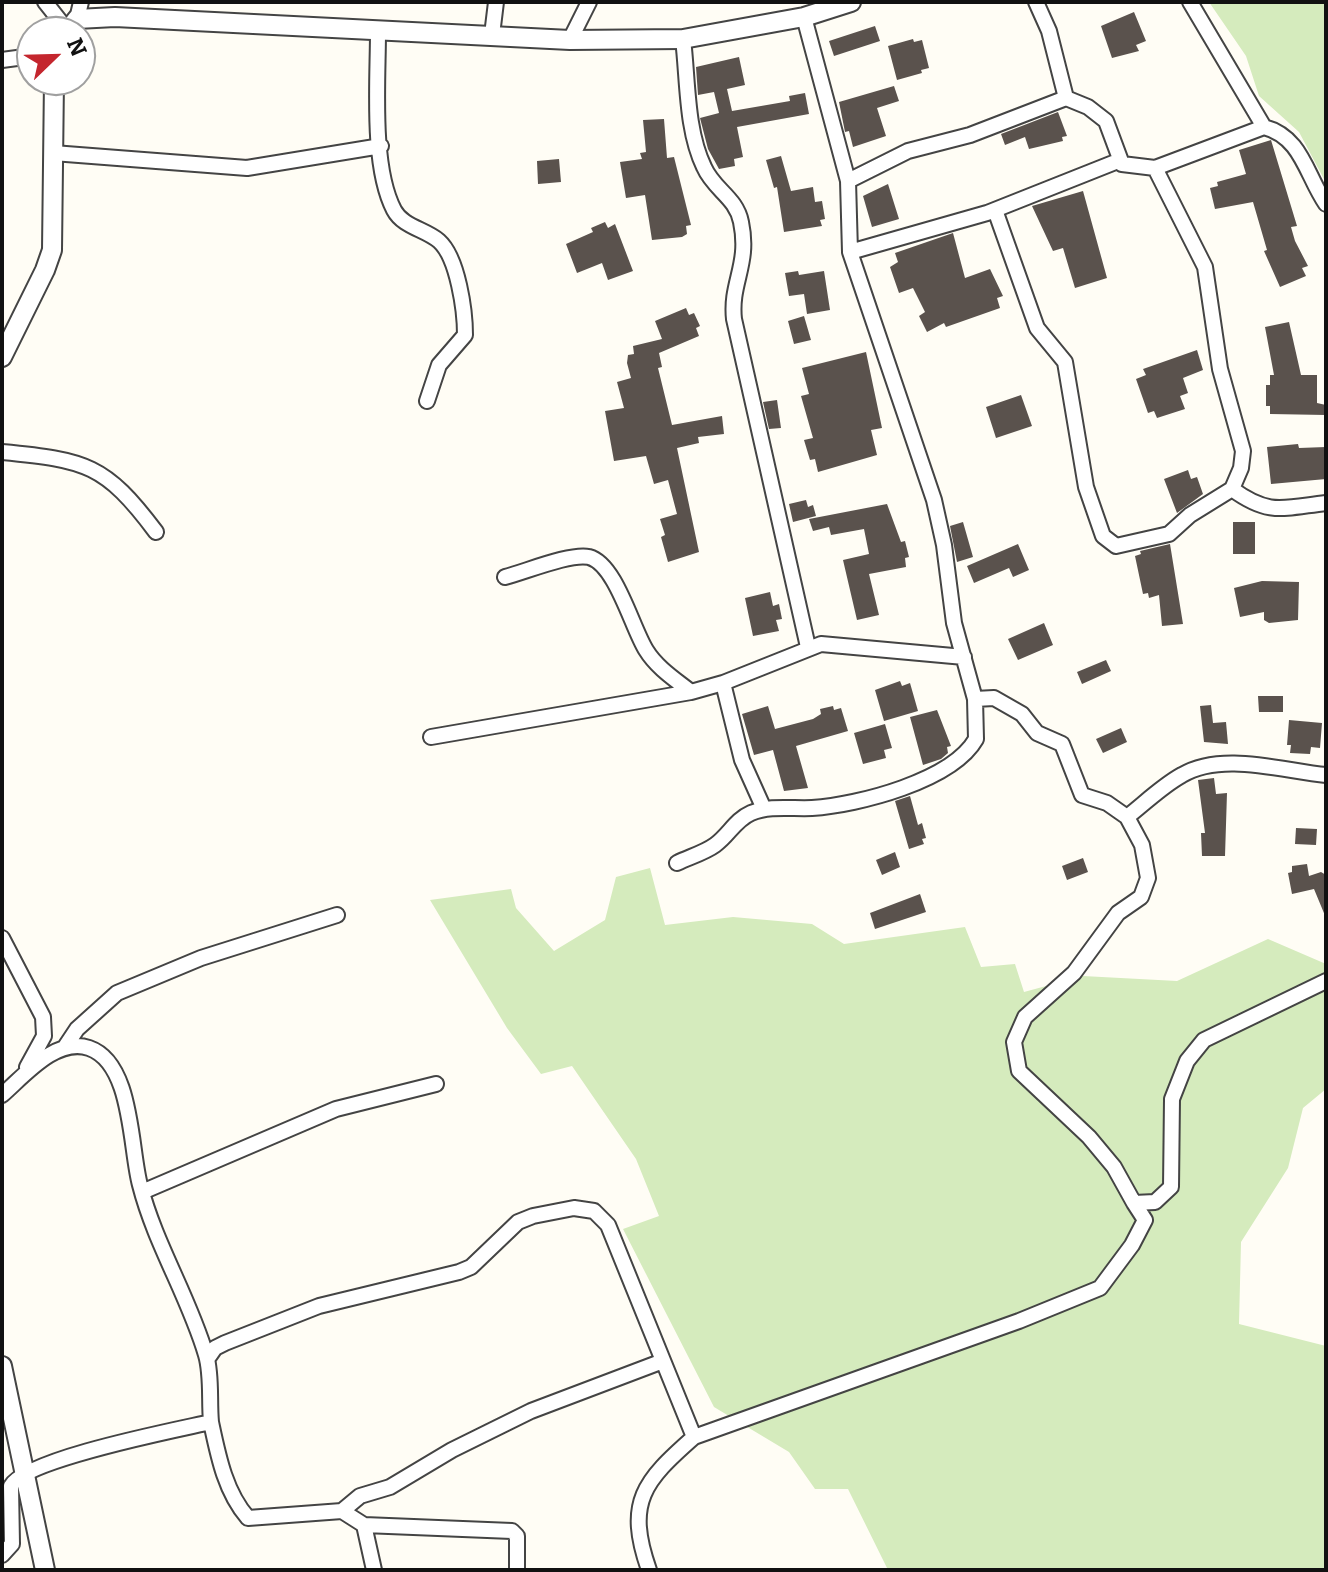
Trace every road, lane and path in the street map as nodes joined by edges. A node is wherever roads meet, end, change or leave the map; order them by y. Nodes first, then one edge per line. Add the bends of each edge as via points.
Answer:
1 (45, 2) edge
2 (496, 2) edge
3 (589, 2) edge
4 (851, 2) edge
5 (1036, 2) edge
6 (1190, 2) edge
7 (66, 16) edge
8 (804, 17) junction
9 (96, 19) edge
10 (378, 32) junction
11 (492, 35) junction
12 (683, 39) junction
13 (570, 40) junction
14 (54, 96) edge
15 (1066, 98) junction
16 (1264, 127) junction
17 (381, 146) junction
18 (53, 153) junction
19 (1118, 161) junction
20 (1155, 168) junction
21 (848, 181) junction
22 (1326, 204) edge
23 (995, 210) junction
24 (850, 252) junction
25 (2, 357) edge
26 (427, 401) dead end
27 (2, 452) edge
28 (1232, 489) junction
29 (1326, 503) edge
30 (156, 532) dead end
31 (505, 577) dead end
32 (808, 647) junction
33 (964, 657) junction
34 (723, 683) junction
35 (691, 692) junction
36 (975, 699) junction
37 (431, 737) dead end
38 (1326, 775) edge
39 (764, 809) junction
40 (1127, 817) junction
41 (677, 863) dead end
42 (337, 915) dead end
43 (2, 938) edge
44 (1326, 981) edge
45 (65, 1047) junction
46 (22, 1074) junction
47 (436, 1084) dead end
48 (2, 1095) edge
49 (142, 1192) junction
50 (1134, 1203) junction
51 (208, 1358) junction
52 (663, 1361) junction
53 (2, 1366) edge
54 (211, 1422) junction
55 (694, 1437) junction
56 (27, 1471) junction
57 (342, 1511) junction
58 (364, 1525) junction
59 (2, 1555) edge
60 (45, 1570) edge
61 (374, 1570) edge
62 (517, 1570) edge
63 (649, 1570) edge

1 - 7 street
2 - 11 street
3 - 13 street
4 - 8 street
5 - 15 street
6 - 16 street
8 - 12 street
8 - 21 street
9 - 10 street
10 - 11 street
10 - 17 street
11 - 13 street
12 - 13 street
12 - 32 street via 698,150 708,176 733,200 747,249 733,301 734,319
14 - 18 street
15 - 19 street via 1106,121
15 - 21 street via 970,135 908,151
16 - 20 street
16 - 22 street via 1280,131 1295,145
17 - 18 street via 247,168
17 - 26 street via 395,214 439,241 464,304 465,335 439,365
18 - 25 street via 52,250
19 - 20 street
19 - 23 street
20 - 28 street via 1205,267 1220,369 1243,451
21 - 24 street
23 - 24 street
23 - 28 street via 1037,328 1065,362 1086,487 1108,544 1169,534
24 - 33 street via 921,455
27 - 30 street via 93,470 126,493
28 - 29 street via 1257,507
31 - 35 street via 569,559 587,556 599,561 647,652
32 - 33 street via 876,647
32 - 34 street
33 - 36 street
34 - 35 street
34 - 39 street via 742,760
35 - 37 street
36 - 39 street via 976,739 959,762 846,804
36 - 40 street via 994,698 1022,714 1037,733 1062,744 1082,795
38 - 40 street via 1218,765 1184,773
39 - 41 street via 734,823 715,846
40 - 50 street via 1148,878 1141,897 1118,913 1074,973 1025,1017 1014,1042 1019,1071 1089,1137
42 - 45 street via 201,958 117,993
43 - 46 street via 43,1017 44,1036
44 - 50 street via 1204,1040 1187,1061 1172,1099 1171,1187 1155,1202
45 - 46 street
45 - 49 street via 91,1049 106,1061 127,1101
46 - 48 street
47 - 49 street via 336,1109
49 - 51 street
50 - 55 street via 1145,1220 1100,1288
51 - 52 street via 225,1343 319,1306 459,1272 518,1222 574,1208 594,1211 608,1225
51 - 54 street
52 - 55 street
52 - 57 street via 531,1411 390,1487 360,1496
53 - 56 street
54 - 56 street via 130,1439
54 - 57 street via 223,1471 237,1506 248,1518
55 - 63 street via 657,1470 643,1492 638,1539
56 - 59 street via 11,1486 12,1544
56 - 60 street
57 - 58 street
58 - 61 street
58 - 62 street via 512,1531 517,1536

